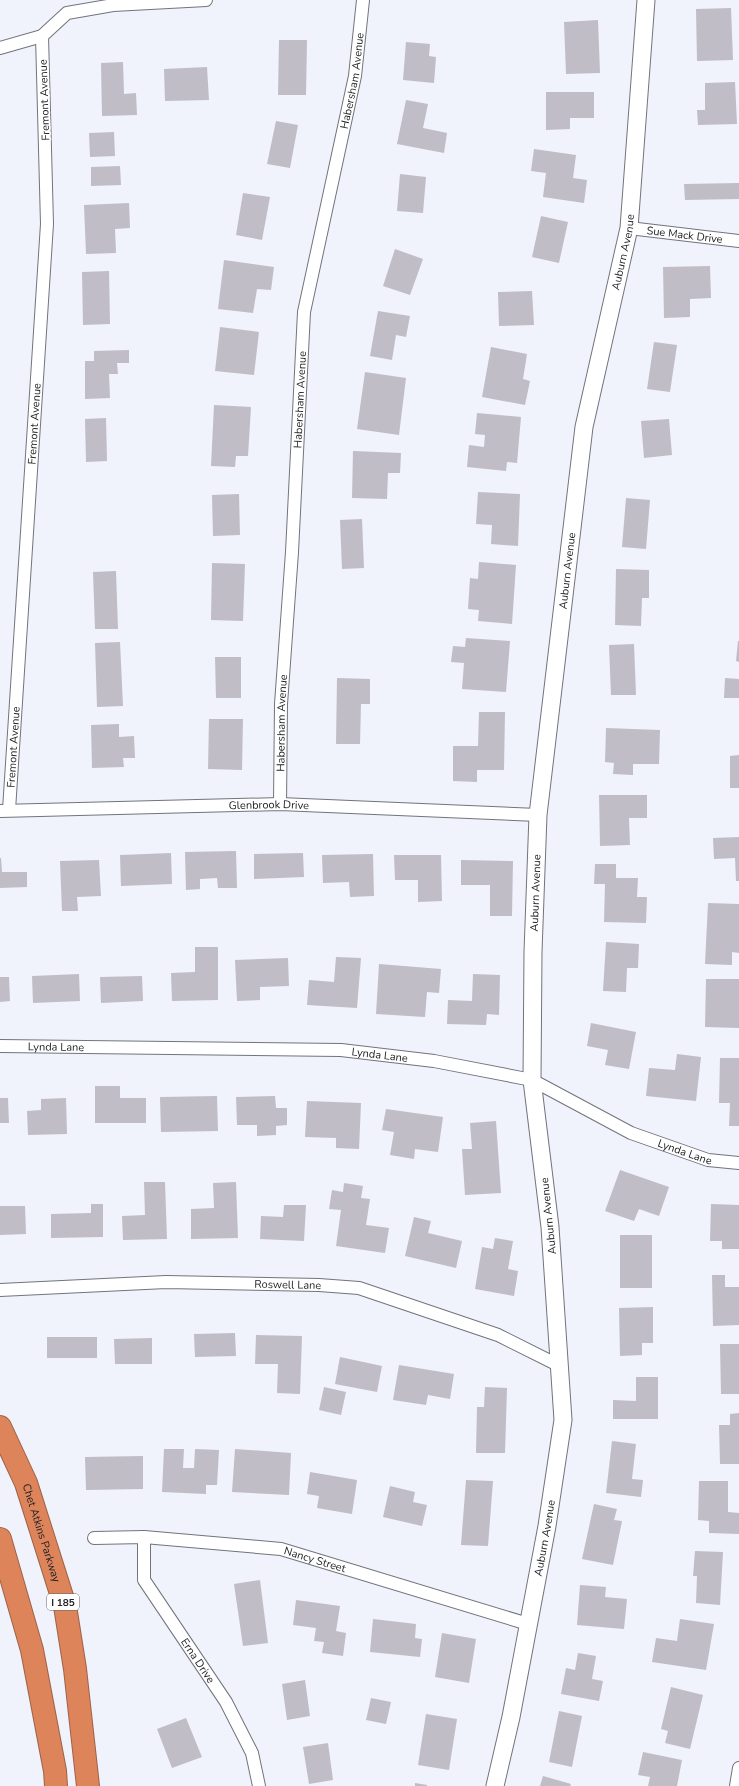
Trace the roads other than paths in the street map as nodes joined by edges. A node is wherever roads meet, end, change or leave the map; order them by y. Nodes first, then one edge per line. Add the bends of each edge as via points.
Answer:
1 (206, 0) edge
2 (363, 0) edge
3 (646, 0) edge
4 (42, 36) junction
5 (0, 48) edge
6 (629, 228) junction
7 (739, 241) edge
8 (280, 804) junction
9 (5, 810) edge
10 (538, 815) junction
11 (0, 1046) edge
12 (532, 1080) junction
13 (739, 1163) edge
14 (0, 1290) edge
15 (560, 1366) junction
16 (0, 1427) edge
17 (144, 1537) junction
18 (94, 1538) dead end
19 (0, 1539) edge
20 (528, 1624) junction
21 (739, 1768) edge
22 (56, 1786) edge
23 (88, 1786) edge
24 (258, 1786) edge
25 (495, 1786) edge
26 (736, 1786) edge

1 - 4 street via 114,5 67,13
2 - 8 street, Habersham Avenue via 355,76 304,312 292,552 281,704
3 - 6 street, Auburn Avenue
4 - 5 street
4 - 9 street, Fremont Avenue via 47,224
6 - 7 street, Sue Mack Drive
6 - 10 street, Auburn Avenue via 584,427
8 - 9 street, Glenbrook Drive
8 - 10 street, Glenbrook Drive
10 - 12 street, Auburn Avenue
11 - 12 street, Lynda Lane via 341,1050 434,1061
12 - 13 street, Lynda Lane via 631,1133 708,1160
12 - 15 street, Auburn Avenue via 550,1227
14 - 15 street, Roswell Lane via 166,1282 359,1288 498,1335
15 - 20 street, Auburn Avenue via 563,1420 547,1526
16 - 23 highway, Chet Atkins Parkway / I 185 via 26,1483 65,1606
17 - 18 street, Nancy Street
17 - 20 street, Nancy Street via 281,1550
17 - 24 street, Erna Drive via 144,1580 226,1702 252,1753
19 - 22 highway via 32,1650
20 - 25 street, Auburn Avenue
21 - 26 street

